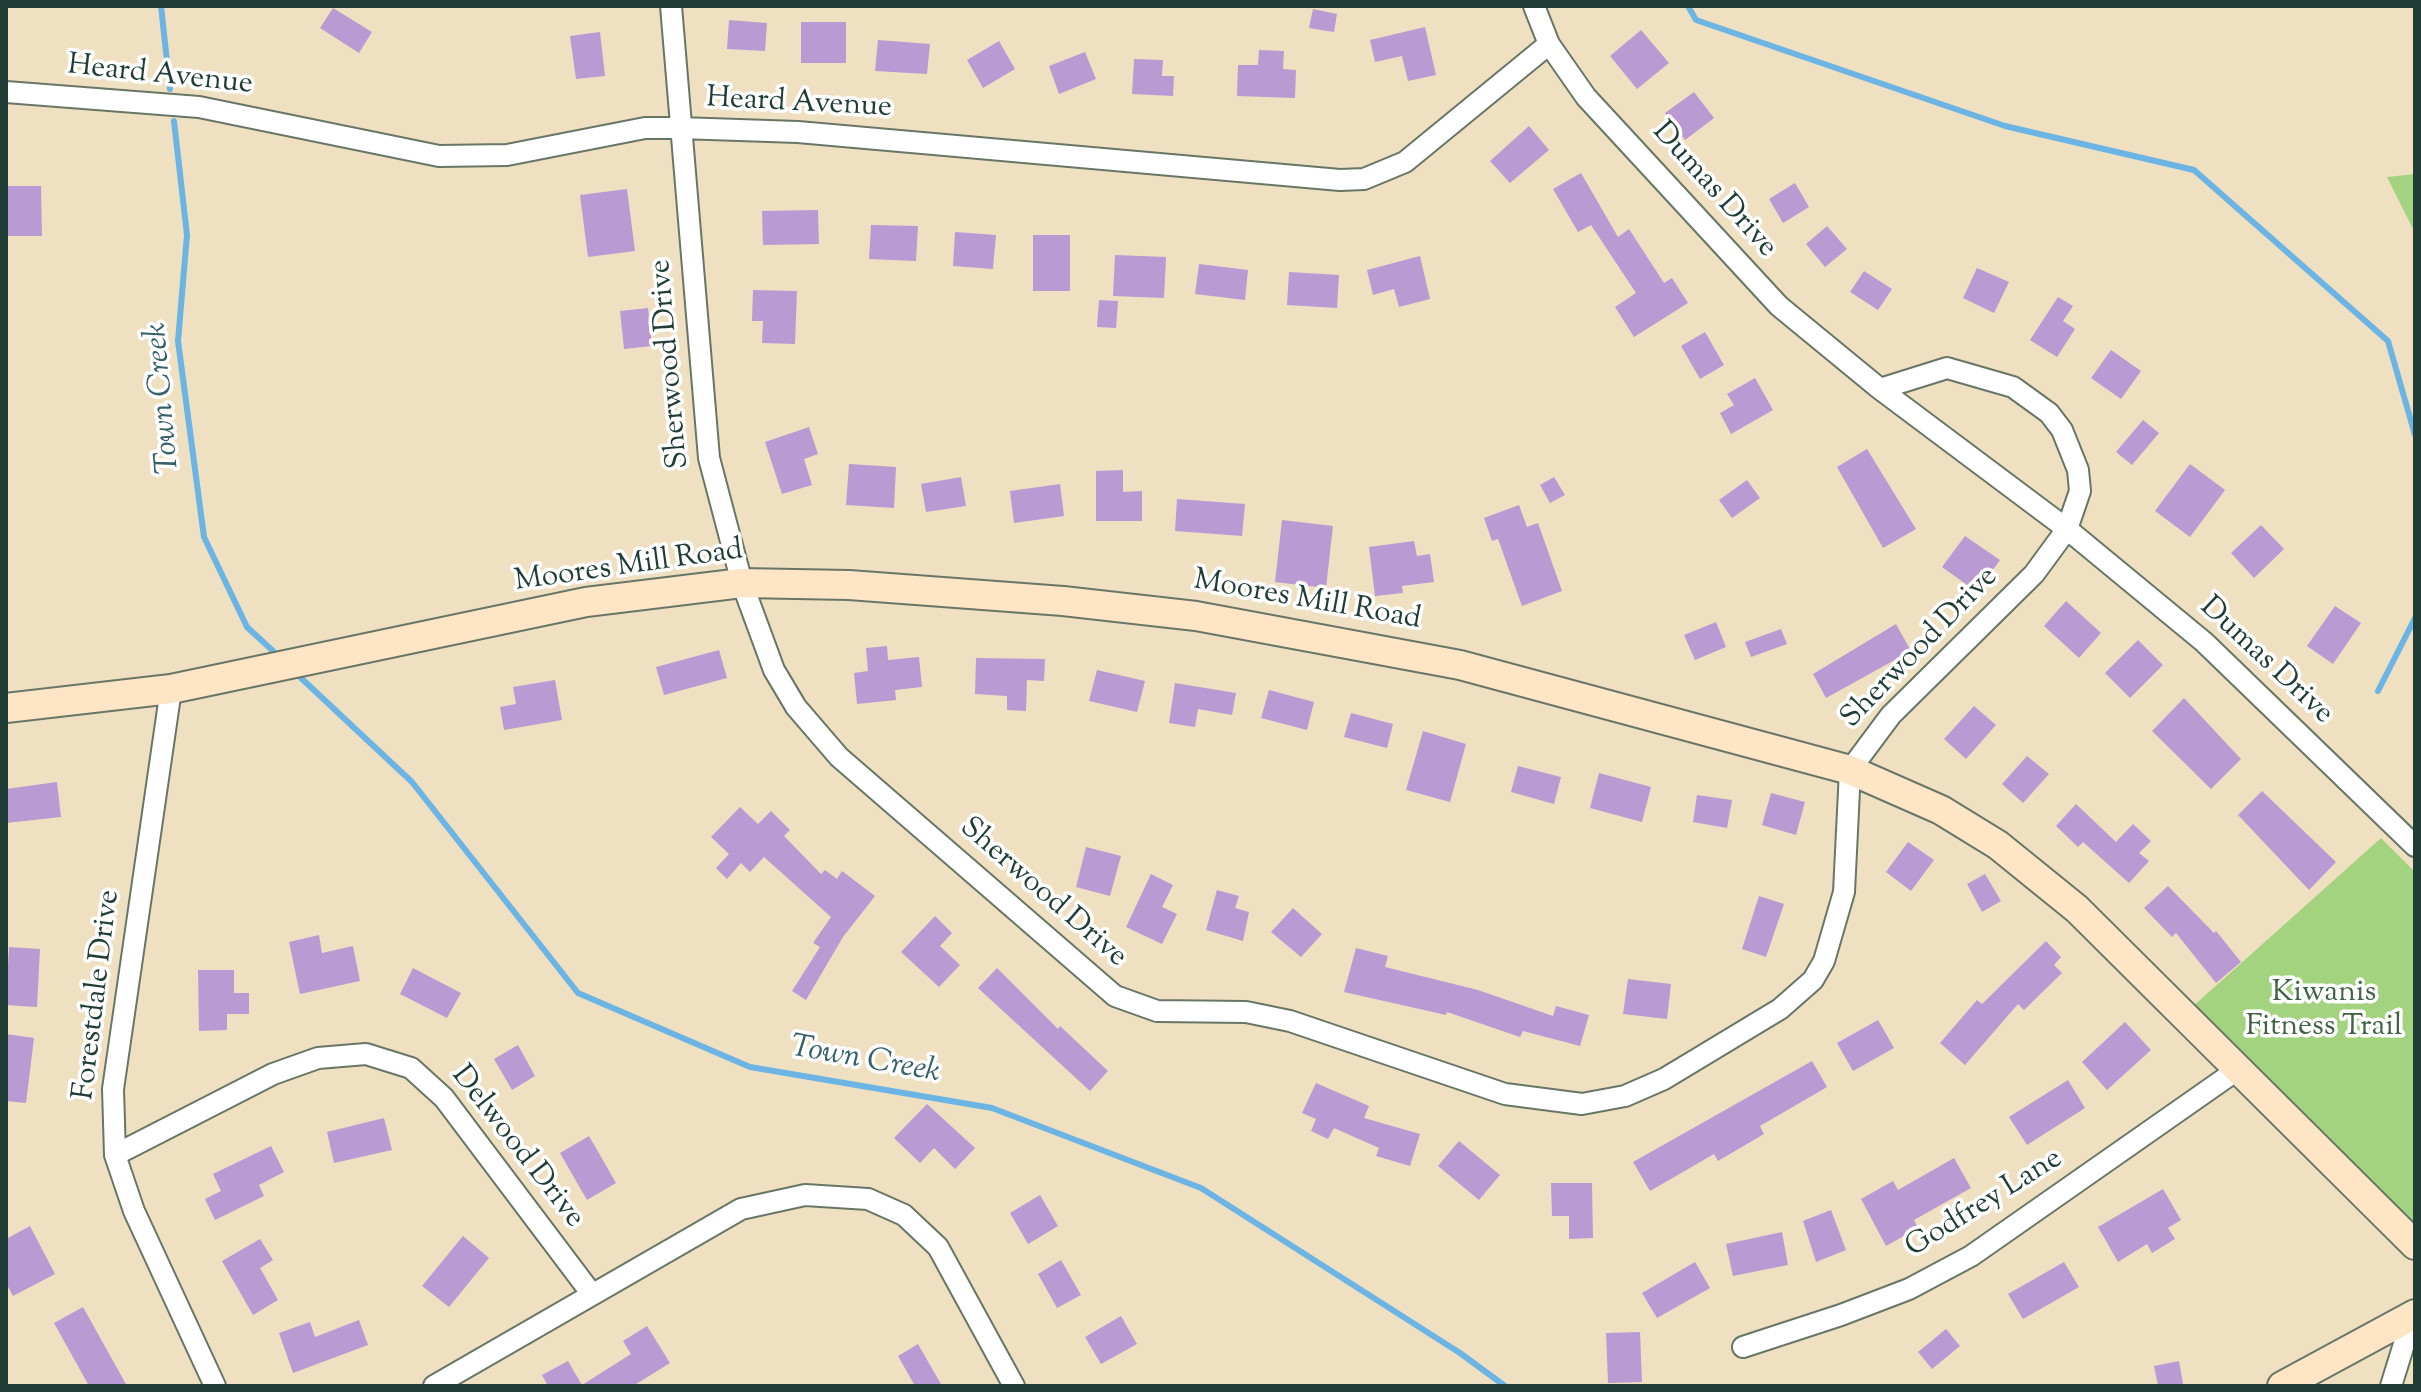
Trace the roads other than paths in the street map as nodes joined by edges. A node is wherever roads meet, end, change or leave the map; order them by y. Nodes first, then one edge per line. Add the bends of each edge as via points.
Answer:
1 (671, 6) edge
2 (1534, 6) edge
3 (1549, 44) junction
4 (6, 92) edge
5 (680, 128) junction
6 (1880, 389) junction
7 (2067, 529) junction
8 (742, 583) junction
9 (171, 689) junction
10 (6, 708) edge
11 (1850, 770) junction
12 (2415, 846) edge
13 (2237, 1070) junction
14 (115, 1155) junction
15 (2415, 1245) edge
16 (591, 1293) junction
17 (2414, 1315) edge
18 (1743, 1347) dead end
19 (215, 1386) edge
20 (434, 1386) edge
21 (1014, 1386) edge
22 (2282, 1386) edge
23 (2391, 1386) edge

1 - 5 street, Sherwood Drive
2 - 3 street, Dumas Drive
3 - 5 street, Heard Avenue via 1405,162 1364,179 798,132
3 - 6 street, Dumas Drive via 1586,97 1747,274
4 - 5 street, Heard Avenue via 199,107 439,156 507,155 645,128
5 - 8 street, Sherwood Drive via 709,458
6 - 7 street, Dumas Drive
6 - 7 street via 1947,368 2013,387 2049,413 2078,470 2080,491
7 - 11 street, Sherwood Drive via 2034,574 1891,715
7 - 12 street, Dumas Drive via 2204,642
8 - 9 street, Moores Mill Road via 586,602
8 - 11 street, Moores Mill Road via 1063,601 1298,632 1460,665
8 - 11 street, Sherwood Drive via 781,683 839,757 1115,996 1157,1011 1246,1012 1290,1021 1505,1094 1560,1103 1625,1096 1664,1079 1780,1009 1813,980 1824,961 1844,892
9 - 10 street, Moores Mill Road
9 - 14 street, Forestdale Drive via 113,1089
11 - 13 street, Moores Mill Road via 1908,793 1998,845 2077,909
13 - 15 street, Moores Mill Road
13 - 18 street, Godfrey Lane via 1971,1256 1909,1289
14 - 16 street, Delwood Drive via 273,1074 318,1058 366,1054 411,1068 444,1098
14 - 19 street, Forestdale Drive via 134,1211
16 - 20 street
16 - 21 street via 741,1209 805,1195 848,1196 887,1205 938,1247
17 - 22 street
17 - 23 street

